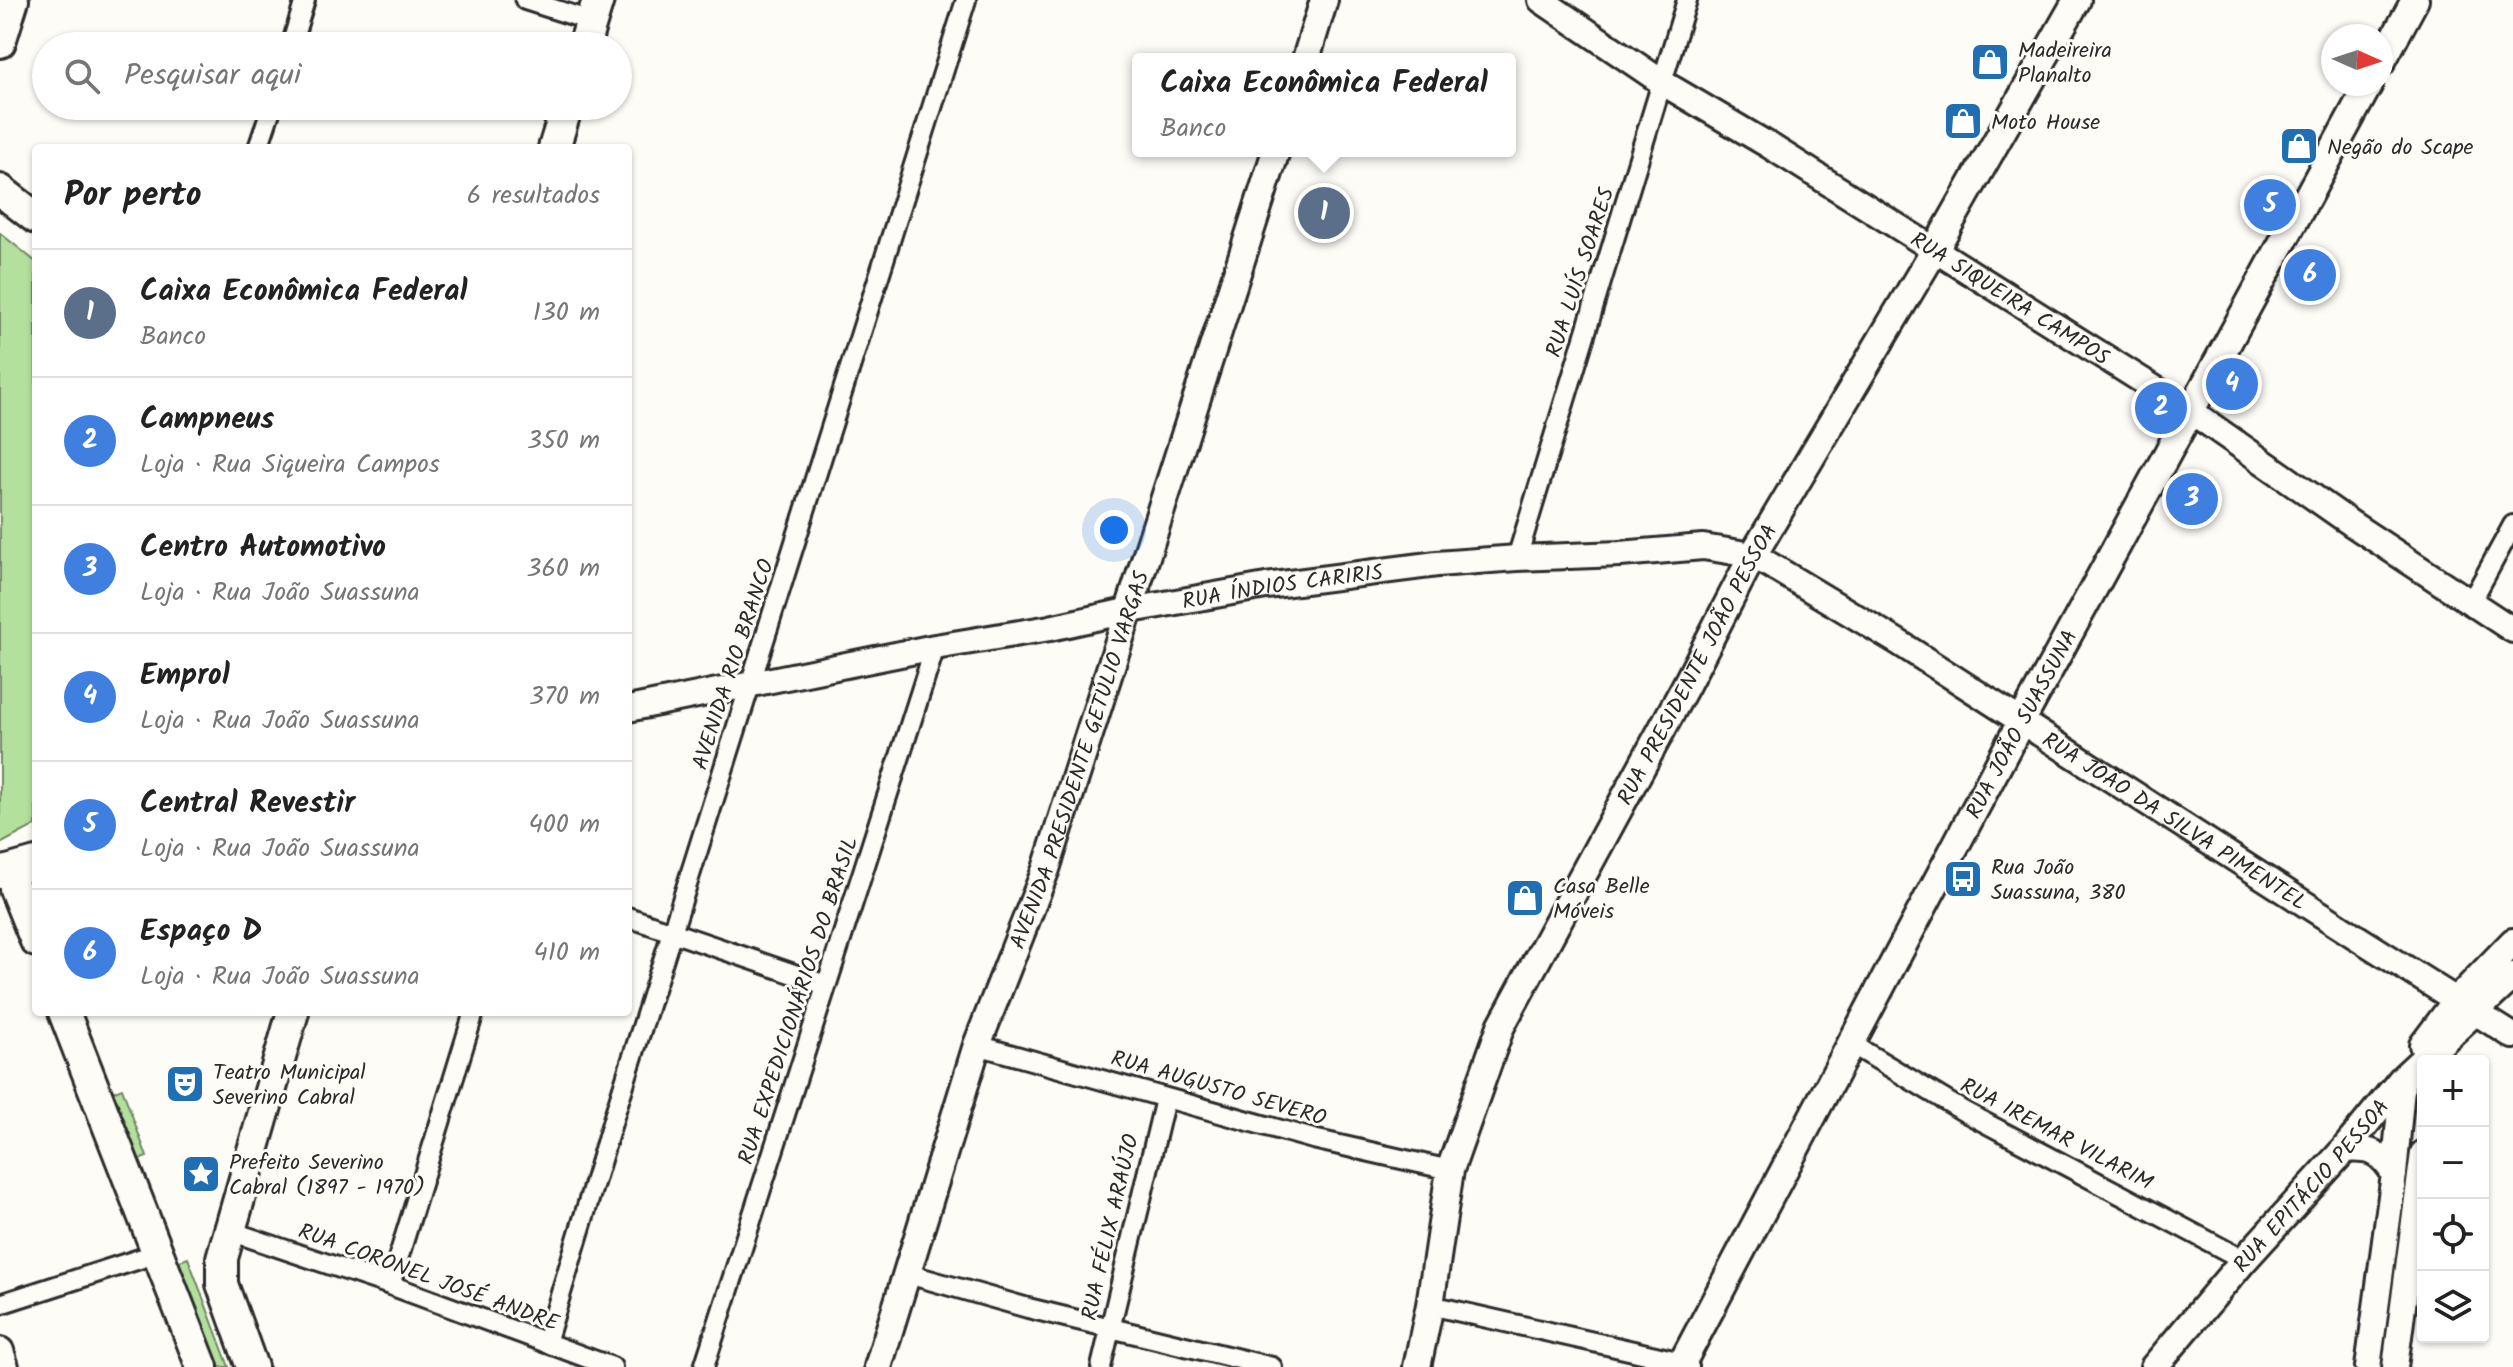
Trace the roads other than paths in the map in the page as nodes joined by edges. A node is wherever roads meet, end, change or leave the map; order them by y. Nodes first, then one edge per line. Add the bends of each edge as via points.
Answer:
1 (13, 0) edge
2 (305, 0) edge
3 (525, 0) edge
4 (966, 0) edge
5 (1324, 0) edge
6 (1541, 0) edge
7 (1687, 0) edge
8 (2077, 0) edge
9 (2415, 0) edge
10 (591, 22) edge
11 (295, 32) edge
12 (2393, 41) edge
13 (0, 42) edge
14 (1308, 53) edge
15 (1663, 83) junction
16 (2363, 96) edge
17 (267, 120) edge
18 (563, 120) edge
19 (259, 144) edge
20 (555, 144) edge
21 (1274, 157) edge
22 (0, 190) edge
23 (32, 215) edge
24 (1934, 251) junction
25 (2192, 412) junction
26 (2513, 525) edge
27 (1753, 555) junction
28 (1517, 558) junction
29 (2471, 602) junction
30 (1131, 610) junction
31 (2513, 630) edge
32 (935, 647) junction
33 (751, 684) junction
34 (632, 708) edge
35 (2022, 720) junction
36 (32, 867) edge
37 (13, 884) edge
38 (632, 918) edge
39 (32, 931) edge
40 (672, 932) junction
41 (2513, 942) edge
42 (2513, 976) edge
43 (826, 985) junction
44 (2466, 1007) junction
45 (66, 1016) edge
46 (292, 1016) edge
47 (473, 1016) edge
48 (2513, 1036) edge
49 (1850, 1043) junction
50 (977, 1045) junction
51 (2439, 1053) edge
52 (2403, 1078) junction
53 (1165, 1099) junction
54 (2344, 1150) junction
55 (1450, 1170) junction
56 (2394, 1174) junction
57 (2417, 1199) edge
58 (230, 1231) junction
59 (158, 1253) junction
60 (2244, 1260) junction
61 (908, 1274) junction
62 (390, 1285) junction
63 (0, 1304) edge
64 (1430, 1305) junction
65 (1110, 1327) junction
66 (546, 1343) junction
67 (0, 1351) edge
68 (2166, 1363) edge
69 (1684, 1365) edge
70 (5, 1367) edge
71 (202, 1367) edge
72 (252, 1367) edge
73 (612, 1367) edge
74 (704, 1367) edge
75 (878, 1367) edge
76 (1101, 1367) edge
77 (1272, 1367) edge
78 (1417, 1367) edge
79 (2368, 1367) edge
80 (2395, 1367) edge

1 - 13 main road
2 - 11 street
3 - 10 street
4 - 33 street, AVENIDA RIO BRANCO
5 - 14 main road
6 - 15 street, RUA SIQUEIRA CAMPOS
7 - 15 street, RUA LUÍS SOARES
8 - 24 main road, RUA PRESIDENTE JOÃO PESSOA
9 - 12 main road
15 - 24 street, RUA SIQUEIRA CAMPOS
15 - 28 street, RUA LUÍS SOARES
16 - 25 main road, RUA JOÃO SUASSUNA
17 - 19 street
18 - 20 main road
21 - 30 main road, AVENIDA PRESIDENTE GETÚLIO VARGAS
22 - 23 main road
24 - 25 street, RUA SIQUEIRA CAMPOS
24 - 27 main road, RUA PRESIDENTE JOÃO PESSOA
25 - 29 street, RUA SIQUEIRA CAMPOS
25 - 35 main road, RUA JOÃO SUASSUNA
26 - 29 street
27 - 28 street, RUA ÍNDIOS CARIRIS via 1703,547
27 - 35 street, RUA JOÃO DA SILVA PIMENTEL
27 - 55 main road, RUA PRESIDENTE JOÃO PESSOA via 1501,1026
28 - 30 street, RUA ÍNDIOS CARIRIS via 1340,576
29 - 31 street, RUA SIQUEIRA CAMPOS
30 - 32 street, RUA ÍNDIOS CARIRIS
30 - 50 main road, AVENIDA PRESIDENTE GETÚLIO VARGAS via 1046,869
32 - 33 street, RUA ÍNDIOS CARIRIS
32 - 43 street, RUA EXPEDICIONÁRIOS DO BRASIL
33 - 34 street, RUA ÍNDIOS CARIRIS
33 - 40 street, AVENIDA RIO BRANCO
35 - 44 street, RUA JOÃO DA SILVA PIMENTEL
35 - 49 main road, RUA JOÃO SUASSUNA
36 - 37 main road
37 - 39 main road
38 - 40 street
40 - 43 street
40 - 66 street, AVENIDA RIO BRANCO
41 - 44 main road
42 - 44 main road
43 - 74 street, RUA EXPEDICIONÁRIOS DO BRASIL
44 - 48 street, RUA JOÃO DA SILVA PIMENTEL
44 - 51 main road, RUA EPITÁCIO PESSOA
44 - 52 main road via 2424,1043
45 - 59 main road
46 - 58 main road
47 - 62 street
49 - 60 street, RUA IREMAR VILARIM via 1963,1111
49 - 69 main road, RUA JOÃO SUASSUNA
50 - 53 street, RUA AUGUSTO SEVERO
50 - 61 main road, AVENIDA PRESIDENTE GETÚLIO VARGAS
51 - 52 main road, RUA EPITÁCIO PESSOA
52 - 54 main road, RUA EPITÁCIO PESSOA
52 - 56 street
53 - 55 street, RUA AUGUSTO SEVERO
53 - 65 street, RUA FÉLIX ARAÚJO
54 - 56 street via 2380,1154
54 - 60 main road, RUA EPITÁCIO PESSOA
55 - 64 main road, RUA PRESIDENTE JOÃO PESSOA
56 - 79 street
57 - 80 street
58 - 62 street, RUA CORONEL JOSÉ ANDRE
58 - 72 main road via 222,1284
59 - 63 street
59 - 71 main road
60 - 68 main road, RUA EPITÁCIO PESSOA
61 - 65 street
61 - 75 main road, AVENIDA PRESIDENTE GETÚLIO VARGAS
62 - 66 street, RUA CORONEL JOSÉ ANDRE
64 - 69 street
64 - 78 main road, RUA PRESIDENTE JOÃO PESSOA
65 - 76 street, RUA FÉLIX ARAÚJO
65 - 77 street
66 - 73 street, RUA CORONEL JOSÉ ANDRE
67 - 70 main road

